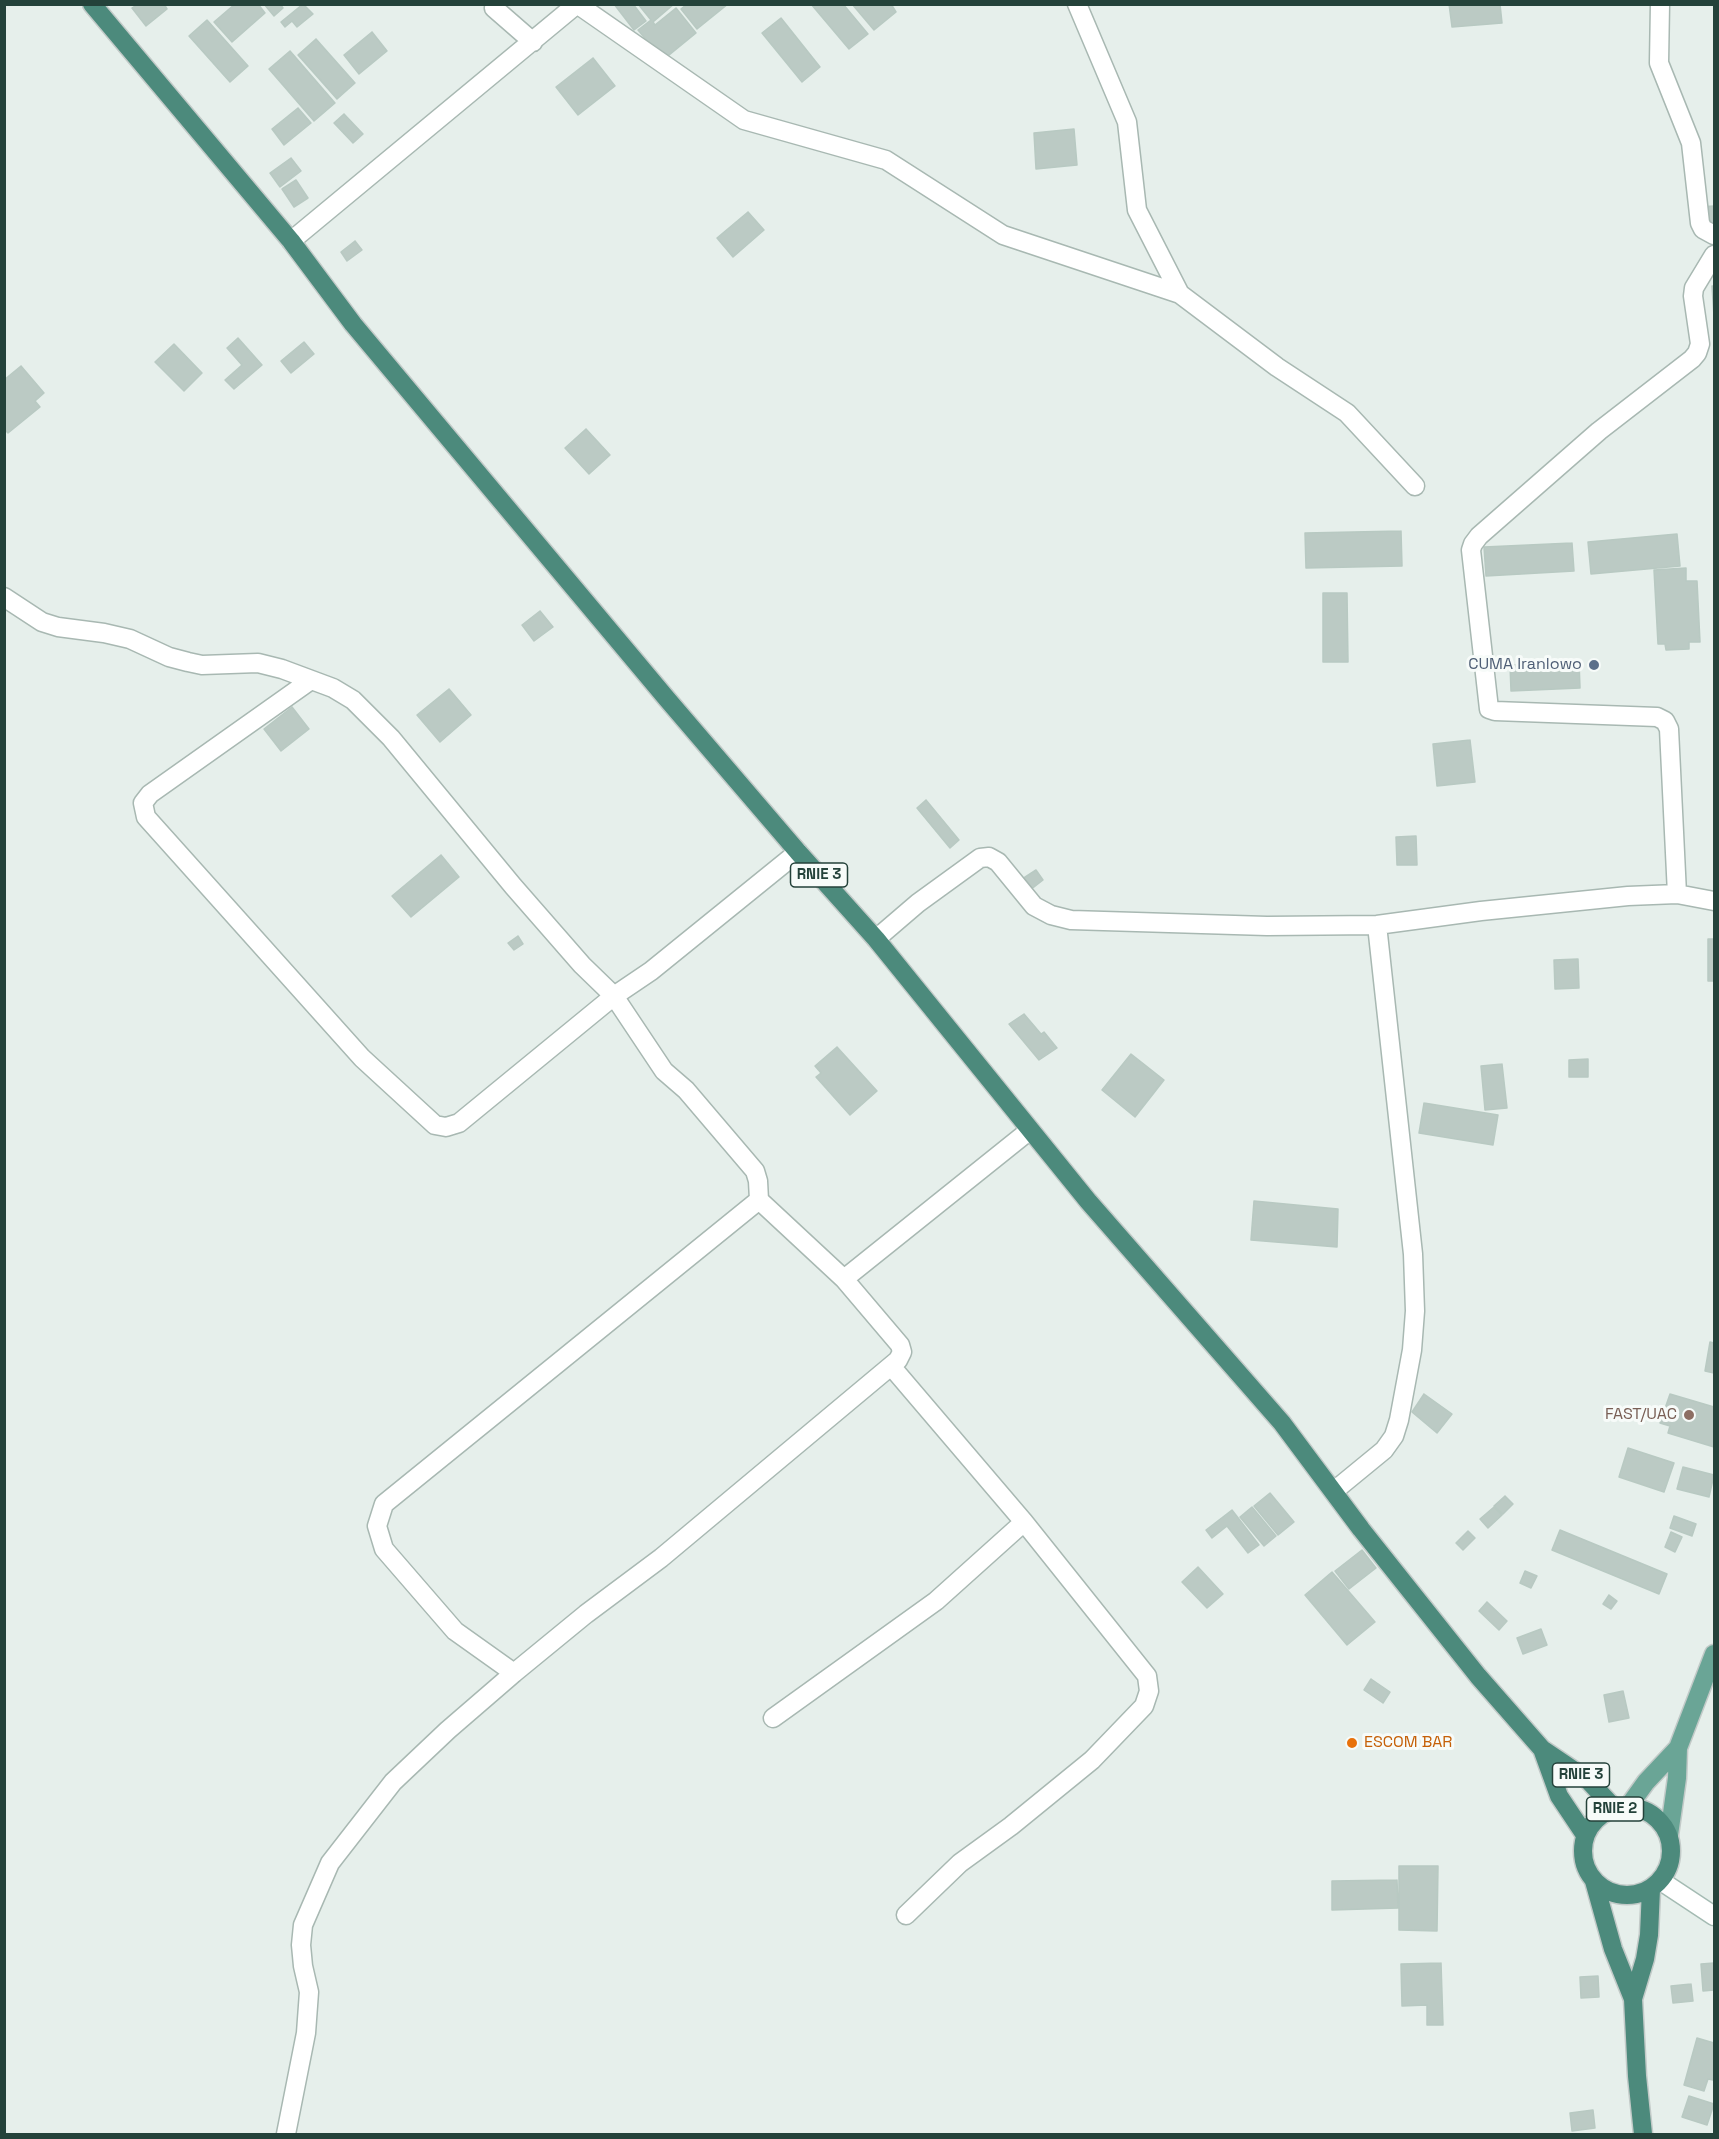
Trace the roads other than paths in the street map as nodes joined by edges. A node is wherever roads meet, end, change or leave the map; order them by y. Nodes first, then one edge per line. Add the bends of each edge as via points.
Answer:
1 (92, 4) edge
2 (495, 4) edge
3 (1077, 4) edge
4 (1660, 4) edge
5 (533, 42) junction
6 (1714, 235) edge
7 (291, 241) junction
8 (1714, 255) edge
9 (1180, 294) junction
10 (1415, 486) dead end
11 (4, 597) edge
12 (311, 680) junction
13 (798, 852) junction
14 (1677, 894) junction
15 (1714, 901) edge
16 (1377, 925) junction
17 (876, 939) junction
18 (614, 996) junction
19 (1030, 1130) junction
20 (759, 1200) junction
21 (844, 1279) junction
22 (891, 1366) junction
23 (1334, 1491) junction
24 (1024, 1522) junction
25 (1714, 1654) edge
26 (514, 1673) junction
27 (773, 1718) dead end
28 (1678, 1748) junction
29 (1542, 1749) junction
30 (1622, 1808) junction
31 (1669, 1835) junction
32 (1586, 1836) junction
33 (1594, 1881) junction
34 (1656, 1885) junction
35 (906, 1915) dead end
36 (1714, 1916) edge
37 (1633, 1999) junction
38 (286, 2134) edge
39 (1643, 2134) edge

1 - 7 highway, RNIE 3
2 - 5 street via 494,8
3 - 9 street via 1127,122 1137,210
4 - 6 street via 1659,63 1691,143 1700,223 1703,230
5 - 7 street
5 - 9 street via 577,4 744,120 886,160 1003,235
7 - 13 highway, RNIE 3 via 353,324
8 - 14 street via 1694,288 1700,344 1692,359 1599,431 1479,536 1471,550 1489,709 1657,717 1665,721 1669,729
9 - 10 street via 1277,367 1347,413
11 - 12 street via 42,622 58,627 130,639 169,657 202,665 258,663
12 - 18 street via 353,700 391,738 513,886
12 - 18 street via 150,794 143,803 146,817 362,1058 435,1125 446,1127 459,1123
13 - 17 highway, RNIE 3
13 - 18 street via 651,971
14 - 15 street
14 - 16 street via 1481,911
16 - 17 street via 1071,920 1034,906 998,862 989,857 980,858
16 - 23 street via 1413,1254 1415,1311 1412,1350 1394,1436 1384,1450
17 - 19 highway, RNIE 3
18 - 20 street via 664,1071 686,1090 754,1171
19 - 21 street
19 - 23 highway, RNIE 3 via 1282,1423
20 - 21 street
20 - 26 street via 384,1504 377,1526 384,1549 455,1631
21 - 22 street via 900,1345 902,1352
22 - 24 street
22 - 26 street via 661,1558
23 - 29 highway, RNIE 3 via 1478,1676
24 - 27 street via 936,1601
24 - 35 street via 1147,1676 1149,1691 1144,1706 1092,1760 960,1863
25 - 28 main road, RNIE 2
26 - 38 street via 393,1782 330,1863 303,1925 301,1945 309,2002
28 - 30 main road, RNIE 2
28 - 31 main road, RNIE 2
29 - 30 highway, RNIE 3
29 - 32 highway, RNIE 3 via 1559,1796
30 - 31 highway, RNIE 2 via 1647,1811
30 - 32 highway, RNIE 2 via 1602,1814
31 - 34 highway, RNIE 2 via 1669,1868
32 - 33 highway, RNIE 2 via 1583,1860
33 - 34 highway via 1604,1889 1627,1896
33 - 37 highway, RNIE 2 via 1613,1949
34 - 36 street
34 - 37 highway, RNIE 2 via 1647,1951
37 - 39 highway, RNIE 2

